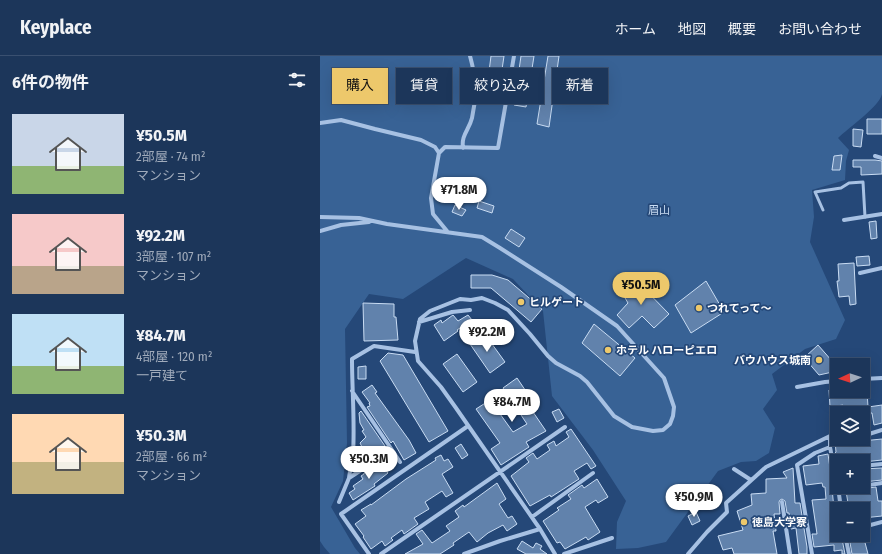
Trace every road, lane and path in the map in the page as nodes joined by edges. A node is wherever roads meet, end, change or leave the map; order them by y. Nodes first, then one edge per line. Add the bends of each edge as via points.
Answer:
1 (470, 56) edge
2 (514, 56) edge
3 (320, 123) edge
4 (463, 148) junction
5 (439, 153) junction
6 (875, 156) dead end
7 (882, 158) edge
8 (823, 210) dead end
9 (882, 214) edge
10 (865, 216) junction
11 (320, 217) edge
12 (844, 220) dead end
13 (373, 221) junction
14 (320, 231) edge
15 (448, 232) junction
16 (882, 268) edge
17 (860, 273) dead end
18 (470, 310) dead end
19 (419, 322) junction
20 (415, 352) junction
21 (882, 378) edge
22 (870, 379) edge
23 (830, 382) edge
24 (797, 387) dead end
25 (352, 391) junction
26 (468, 426) junction
27 (565, 427) dead end
28 (882, 430) edge
29 (870, 434) edge
30 (830, 436) edge
31 (830, 447) joint
32 (392, 450) junction
33 (832, 454) edge
34 (400, 462) dead end
35 (882, 464) edge
36 (870, 465) edge
37 (734, 468) dead end
38 (500, 471) junction
39 (593, 473) dead end
40 (348, 478) junction
41 (751, 480) junction
42 (882, 483) edge
43 (870, 485) edge
44 (339, 502) dead end
45 (782, 502) dead end
46 (532, 517) junction
47 (882, 522) edge
48 (870, 525) edge
49 (540, 529) junction
50 (612, 538) dead end
51 (846, 542) edge
52 (369, 554) edge
53 (382, 554) edge
54 (464, 554) edge
55 (555, 554) edge
56 (564, 554) edge
57 (688, 554) edge
58 (790, 554) edge
59 (812, 554) edge
60 (849, 554) edge

1 - 4 street via 474,70 476,99 471,120 462,140
2 - 4 street via 498,148
3 - 5 street via 341,120 421,140 435,147
4 - 5 street via 444,147
5 - 15 street via 431,198 433,214
6 - 7 street
8 - 10 lane via 815,192 863,182
9 - 10 street
10 - 12 street
11 - 13 street
13 - 14 street via 341,225
13 - 15 street
15 - 19 street via 482,237 617,326 664,378 674,407 670,424 663,430 653,431 632,427 623,422 606,408 587,382 573,371 556,363 508,310 495,303 482,298 460,299 430,311
16 - 17 street
18 - 19 street via 452,312
19 - 20 street
20 - 25 street via 374,346 352,359
20 - 26 street via 418,361
21 - 22 street
23 - 24 street
25 - 32 street
25 - 40 street via 353,455
26 - 38 street
26 - 52 street via 341,514
27 - 38 street
28 - 29 street
30 - 41 street via 766,467
31 - 33 street
31 - 59 street via 797,465
32 - 34 street
32 - 40 street
35 - 36 street
37 - 41 street
38 - 46 street
38 - 53 street
39 - 46 street
40 - 44 street
41 - 57 street via 726,503 727,512
42 - 43 street
45 - 58 street
46 - 49 street
47 - 48 street
49 - 54 street
49 - 55 street
50 - 56 street
51 - 60 street

